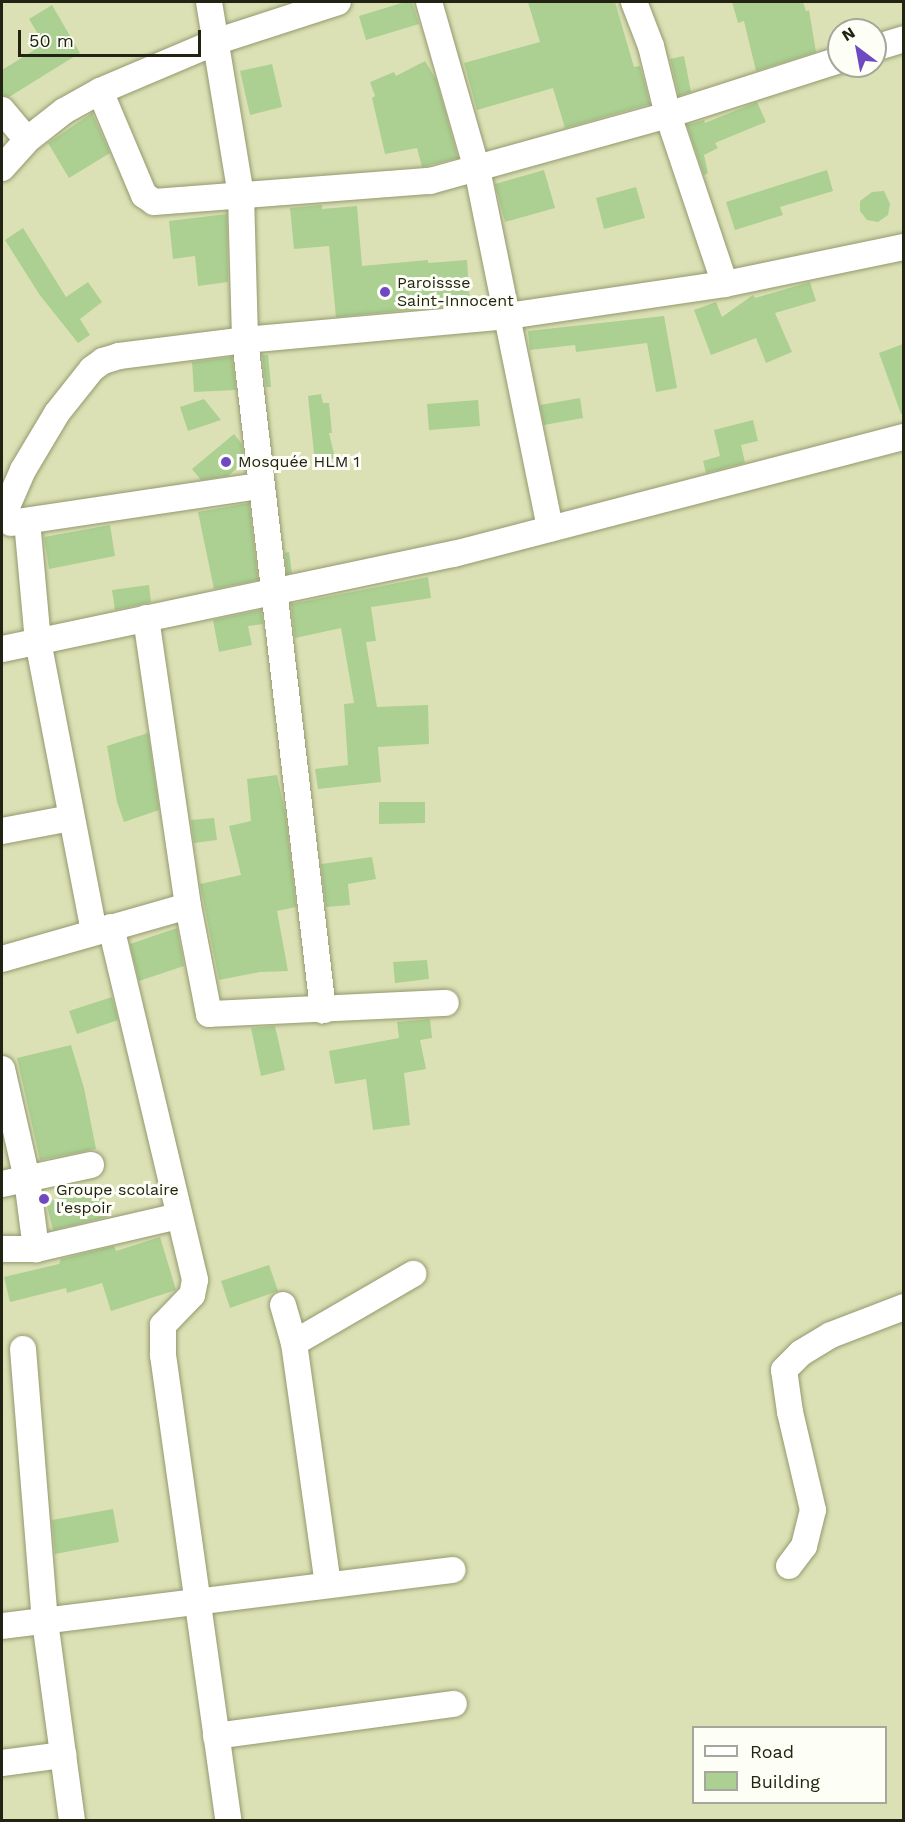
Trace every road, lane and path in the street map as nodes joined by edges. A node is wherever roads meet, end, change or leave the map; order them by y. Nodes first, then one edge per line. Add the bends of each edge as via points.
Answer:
1 (209, 2) edge
2 (338, 2) edge
3 (429, 2) edge
4 (634, 2) edge
5 (903, 39) edge
6 (218, 41) junction
7 (887, 44) edge
8 (827, 64) edge
9 (100, 90) junction
10 (2, 110) edge
11 (668, 115) junction
12 (27, 140) junction
13 (2, 168) edge
14 (477, 169) junction
15 (241, 195) junction
16 (903, 247) edge
17 (725, 284) junction
18 (508, 316) junction
19 (245, 340) junction
20 (903, 437) edge
21 (260, 486) junction
22 (2, 518) edge
23 (27, 521) junction
24 (2, 524) edge
25 (550, 529) junction
26 (276, 590) junction
27 (146, 618) junction
28 (38, 641) junction
29 (2, 649) edge
30 (71, 818) junction
31 (2, 831) edge
32 (188, 906) junction
33 (103, 929) junction
34 (2, 959) edge
35 (446, 1003) dead end
36 (323, 1010) junction
37 (2, 1069) edge
38 (91, 1165) dead end
39 (27, 1179) junction
40 (2, 1184) edge
41 (179, 1216) junction
42 (2, 1249) edge
43 (36, 1249) junction
44 (413, 1274) dead end
45 (283, 1305) dead end
46 (903, 1307) edge
47 (294, 1343) junction
48 (23, 1349) dead end
49 (789, 1566) dead end
50 (453, 1570) dead end
51 (328, 1585) junction
52 (197, 1600) junction
53 (45, 1621) junction
54 (2, 1626) edge
55 (454, 1704) dead end
56 (216, 1736) junction
57 (63, 1755) junction
58 (2, 1763) edge
59 (72, 1821) edge
60 (228, 1821) edge

1 - 6 street
2 - 6 street
3 - 14 street
4 - 11 street via 651,46
5 - 7 street
6 - 9 street
6 - 15 street
8 - 11 street
9 - 12 street via 64,111
9 - 15 street via 147,199 154,202
10 - 12 street
11 - 14 street
11 - 17 street
12 - 13 street
14 - 15 street via 416,183
14 - 18 street
15 - 19 street
16 - 17 street
17 - 18 street
18 - 19 street
18 - 25 street
19 - 21 street
19 - 22 street via 119,356 92,369 57,413 23,470
20 - 25 street
21 - 23 street
21 - 26 street
23 - 24 street
23 - 28 street
25 - 26 street via 454,554
26 - 27 street
26 - 36 street
27 - 28 street
27 - 32 street
28 - 29 street
28 - 30 street
30 - 31 street
30 - 33 street
32 - 33 street
32 - 36 street via 209,1014
33 - 34 street
33 - 41 street
35 - 36 street
37 - 39 street
38 - 39 street
39 - 40 street
39 - 43 street
41 - 43 street
41 - 52 street via 195,1289 165,1320 163,1355
42 - 43 street
44 - 47 street
45 - 47 street
46 - 49 street via 831,1335 801,1353 784,1370 813,1510 804,1546
47 - 51 street
48 - 53 street
50 - 51 street
51 - 52 street
52 - 53 street
52 - 56 street
53 - 54 street
53 - 57 street
55 - 56 street
56 - 60 street
57 - 58 street
57 - 59 street

